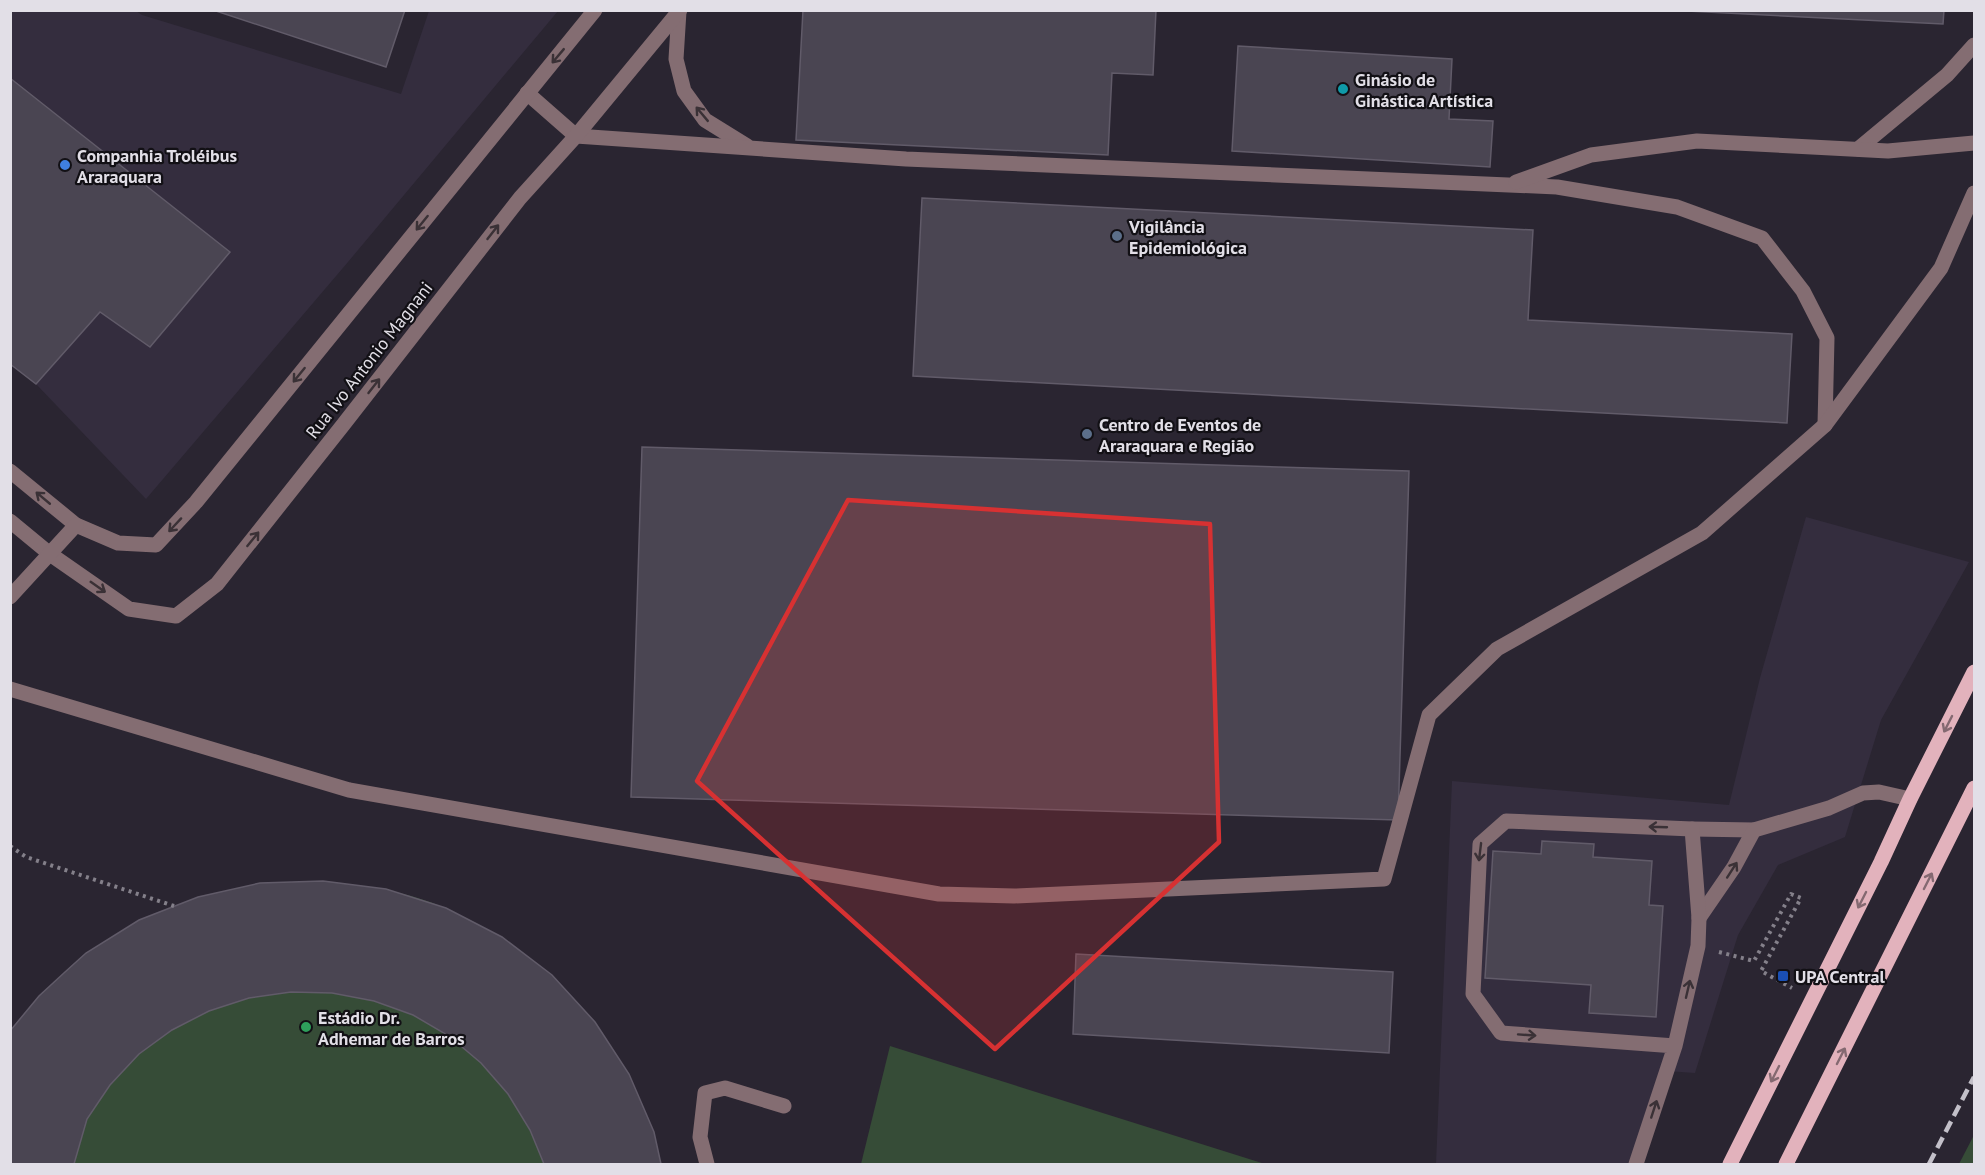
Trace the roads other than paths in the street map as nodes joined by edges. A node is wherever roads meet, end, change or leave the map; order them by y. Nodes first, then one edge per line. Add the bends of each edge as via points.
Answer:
1 (595, 10) edge
2 (679, 11) edge
3 (1974, 45) edge
4 (527, 93) junction
5 (576, 135) junction
6 (1974, 143) edge
7 (749, 147) junction
8 (1858, 149) junction
9 (1508, 185) junction
10 (1974, 193) edge
11 (1826, 425) junction
12 (10, 471) edge
13 (10, 521) edge
14 (76, 525) junction
15 (50, 554) junction
16 (10, 597) edge
17 (1974, 672) edge
18 (10, 689) edge
19 (1974, 788) edge
20 (1910, 799) junction
21 (1692, 829) junction
22 (1754, 830) junction
23 (1699, 918) junction
24 (1675, 1046) junction
25 (783, 1106) dead end
26 (707, 1164) edge
27 (1636, 1164) edge
28 (1730, 1164) edge
29 (1786, 1164) edge

1 -> 4 street
2 - 5 street, Rua Ivo Antonio Magnani
7 -> 2 street via 705,120 684,91 676,59
3 - 8 street via 1947,75
4 - 5 street
4 -> 14 street via 196,502 156,545 118,543
5 - 7 street
15 -> 5 street, Rua Ivo Antonio Magnani via 129,609 176,616 217,584 520,198
6 - 8 street via 1888,151
7 - 9 street via 906,159
8 - 9 street via 1697,141 1591,155
9 - 11 street via 1557,187 1677,207 1762,238 1803,291 1827,338
10 - 11 street via 1941,268
11 - 18 street via 1702,533 1497,649 1429,715 1384,879 1014,896 939,894 349,790
14 -> 12 street
13 - 15 street, Rua Ivo Antonio Magnani
14 - 15 street
15 - 16 street
17 -> 20 main road
29 -> 19 main road
20 - 22 street via 1863,793 1829,808
20 -> 28 main road
21 - 22 street
21 - 23 street
21 -> 24 street via 1506,822 1480,844 1473,993 1501,1033
23 -> 22 street
24 -> 23 street via 1698,946
27 -> 24 street
25 - 26 street via 725,1088 705,1093 700,1137

